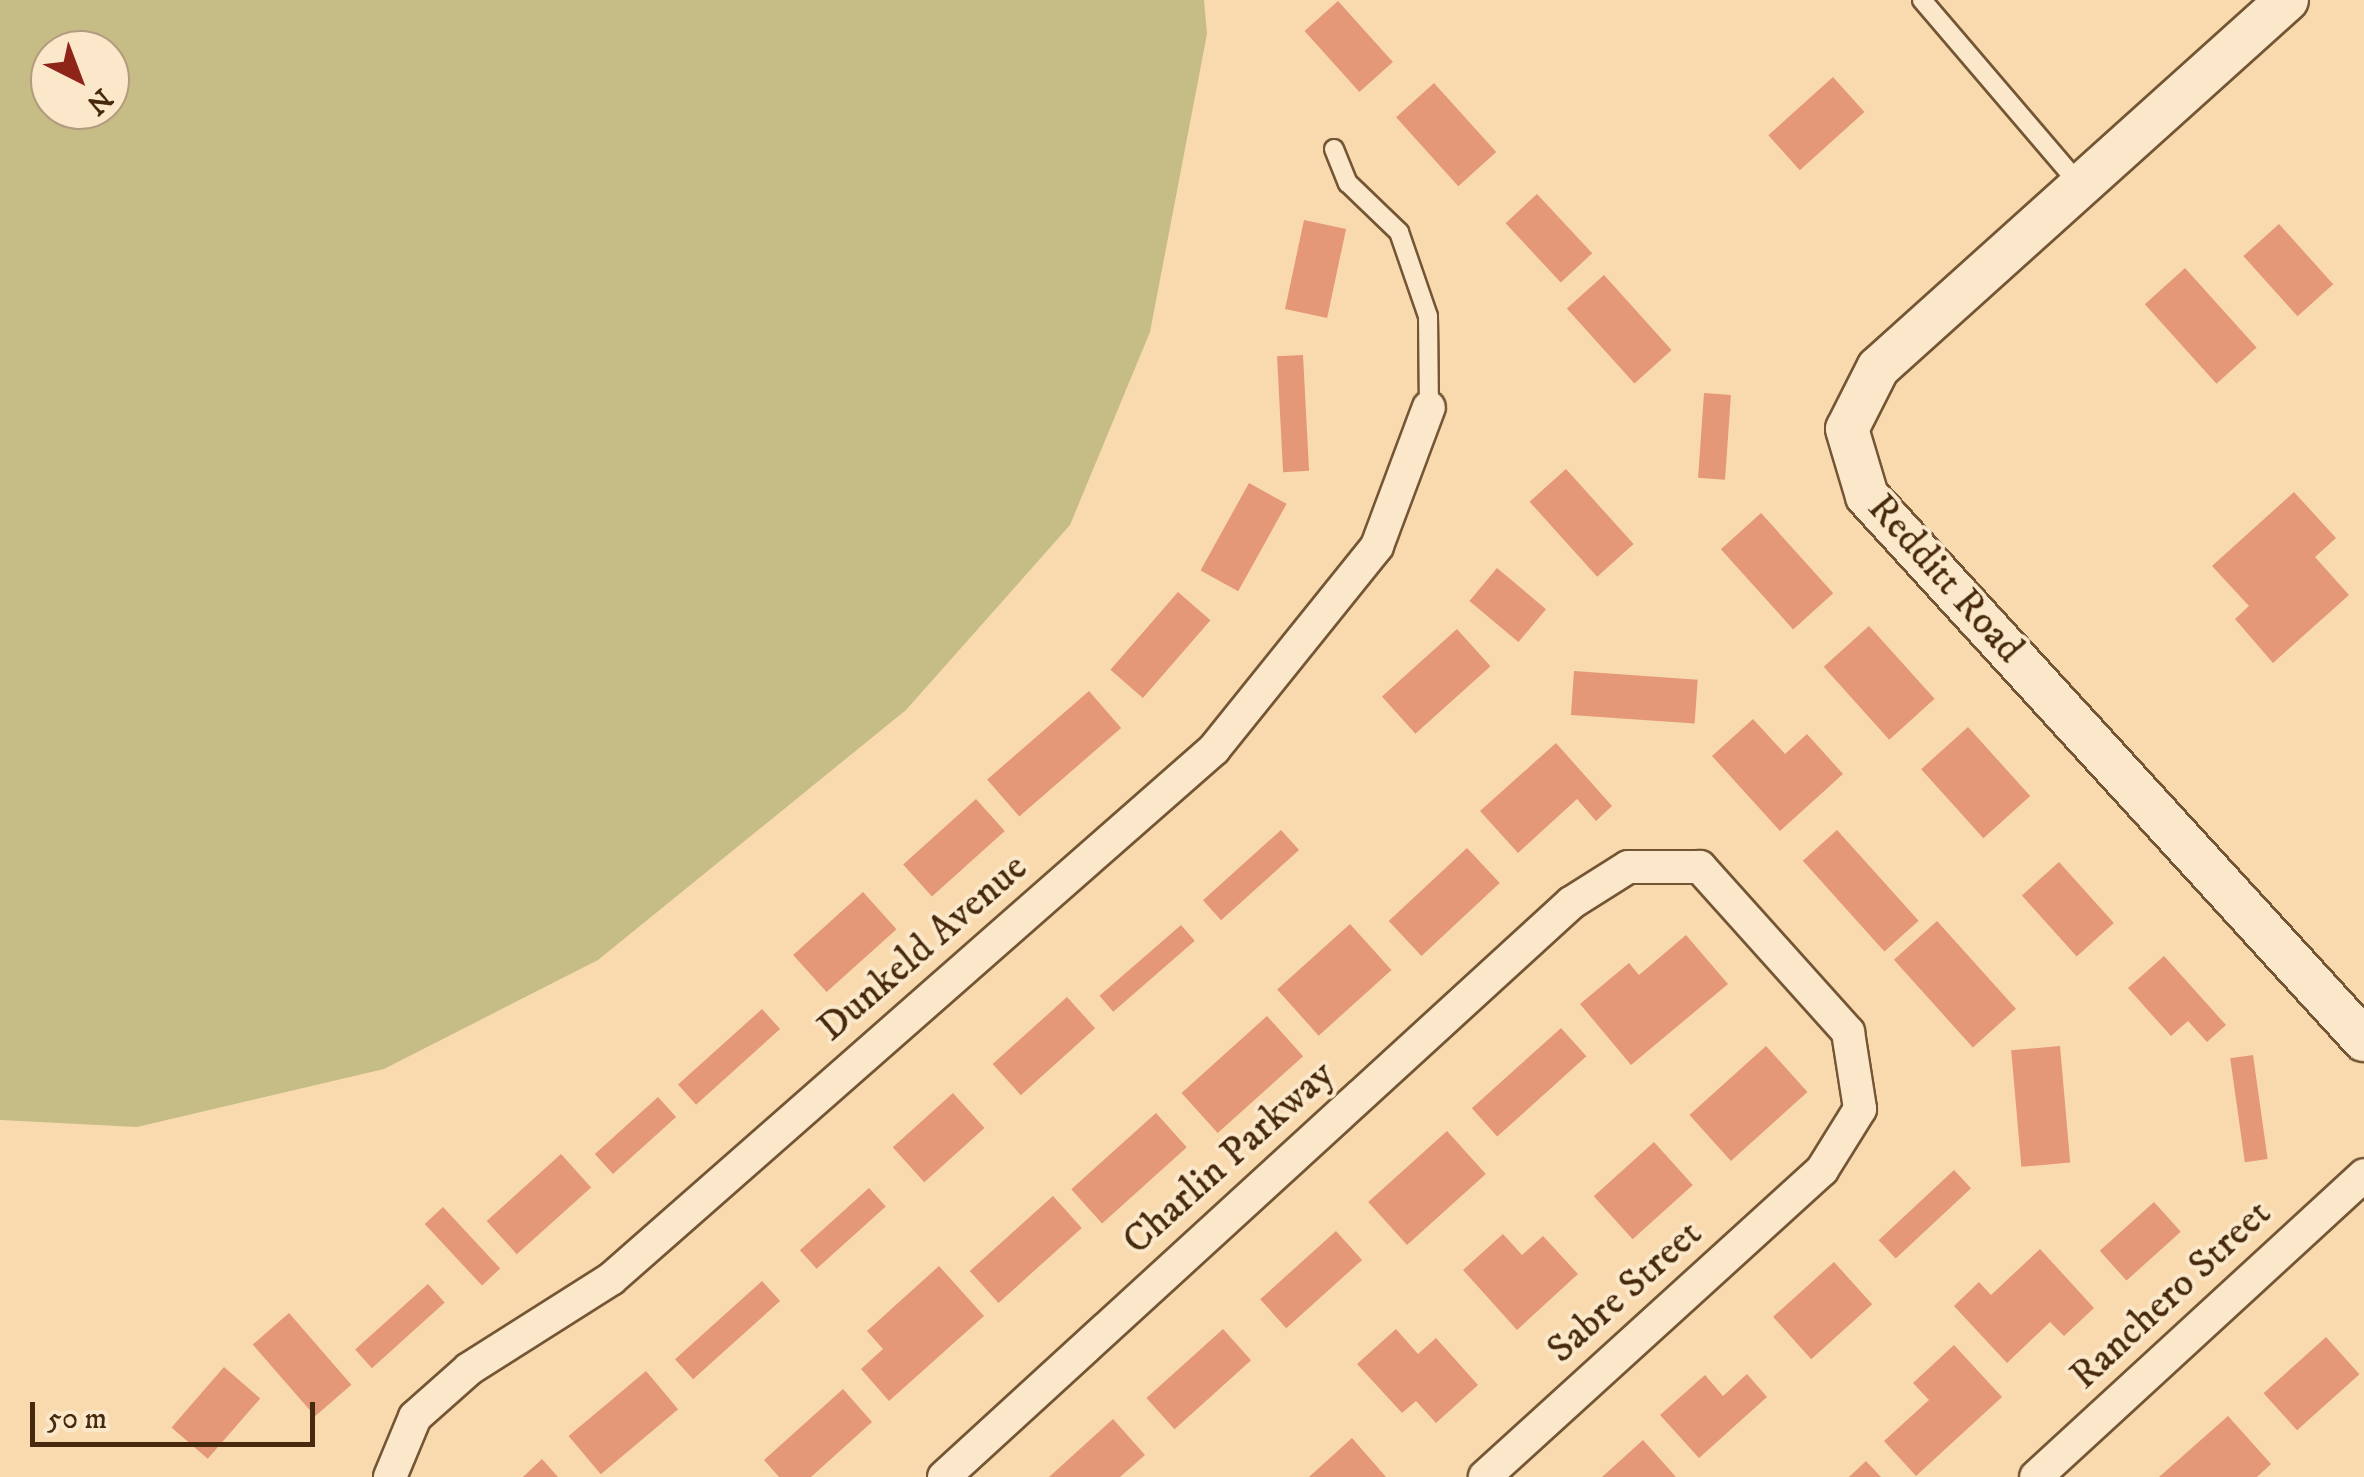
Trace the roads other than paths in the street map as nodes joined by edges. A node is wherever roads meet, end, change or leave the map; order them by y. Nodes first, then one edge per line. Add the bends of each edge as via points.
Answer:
1 (1922, 0) edge
2 (2287, 0) edge
3 (1334, 149) dead end
4 (2080, 185) junction
5 (1430, 407) joint
6 (2364, 1040) edge
7 (1822, 1170) joint
8 (2364, 1175) edge
9 (390, 1477) edge
10 (944, 1477) edge
11 (1485, 1477) edge
12 (2036, 1477) edge

1 - 4 lane
2 - 4 street, Redditt Road
3 - 5 lane via 1348,183 1399,232 1428,316
4 - 6 street, Redditt Road via 1878,368 1847,429 1851,463 1868,496
5 - 9 street, Dunkeld Avenue via 1377,546 1214,749 611,1279 469,1369 416,1417
7 - 10 street, Charlin Parkway via 1860,1109 1848,1032 1700,868 1628,868 1572,903
7 - 11 street, Sabre Street
8 - 12 street, Ranchero Street

